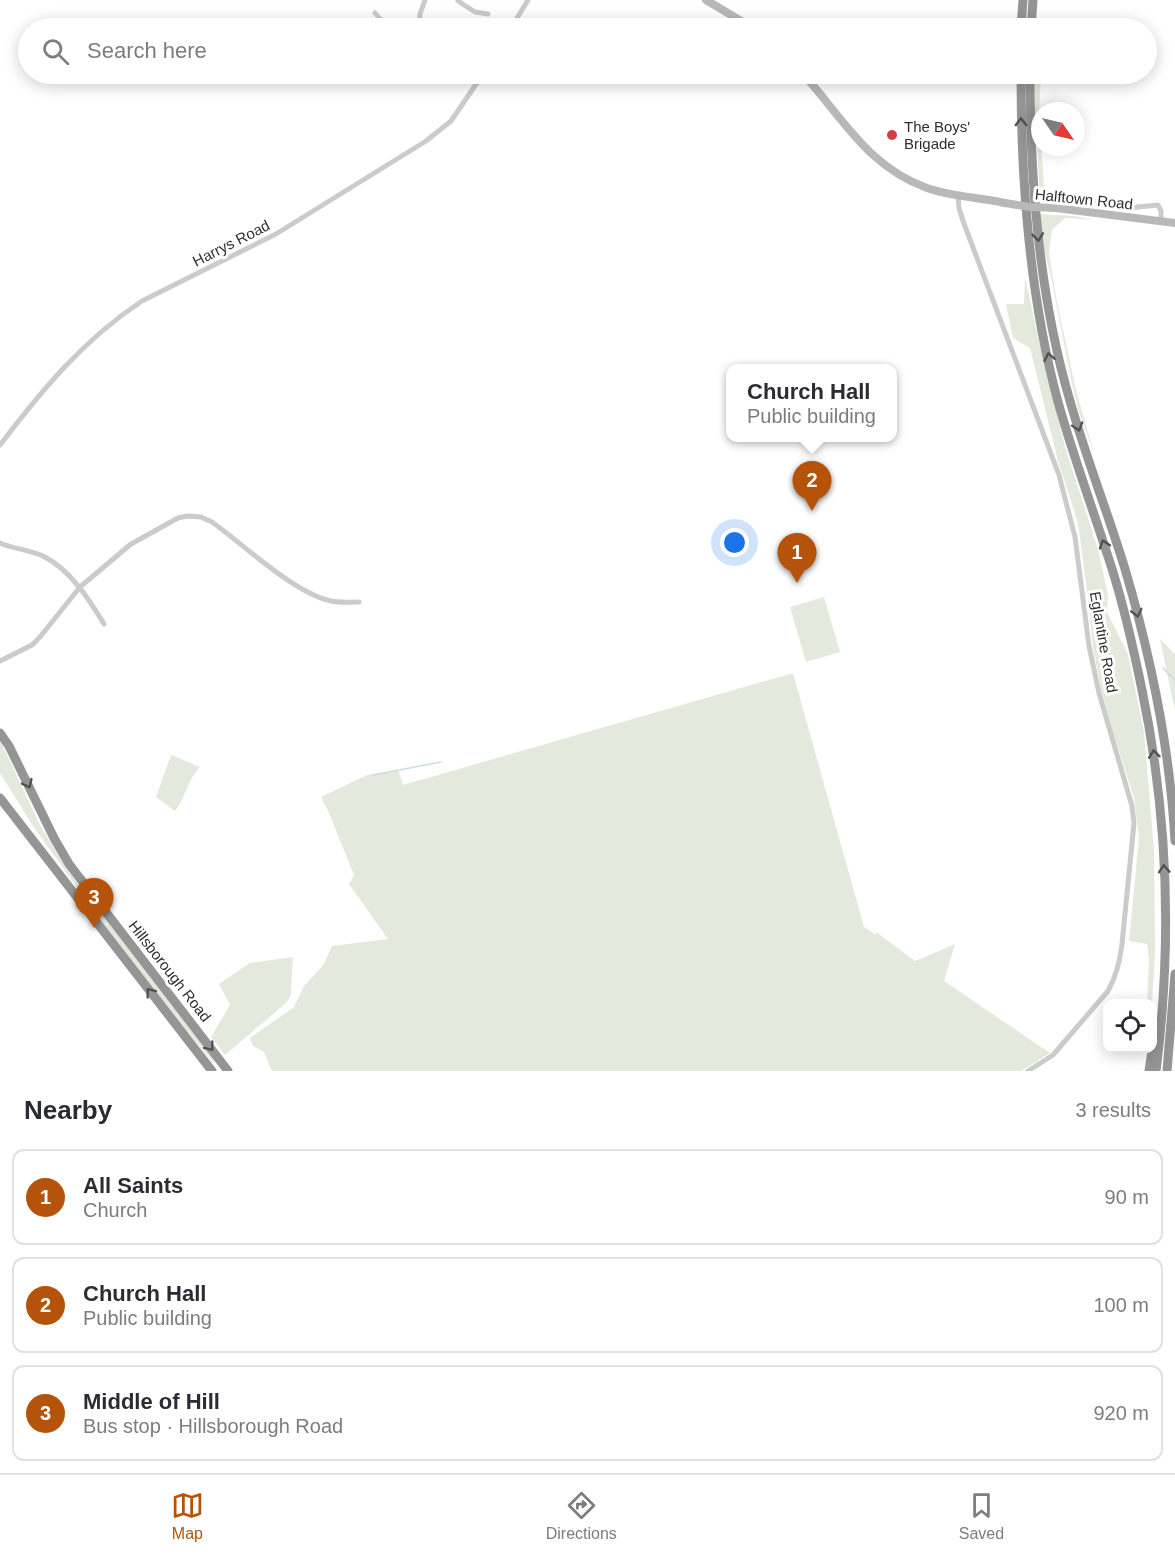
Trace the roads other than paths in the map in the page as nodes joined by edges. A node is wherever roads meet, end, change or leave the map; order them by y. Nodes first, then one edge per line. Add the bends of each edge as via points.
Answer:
1 (425, 0) edge
2 (458, 0) edge
3 (528, 0) edge
4 (706, 0) edge
5 (1023, 0) edge
6 (1033, 0) edge
7 (375, 13) dead end
8 (488, 14) dead end
9 (378, 18) edge
10 (420, 18) edge
11 (517, 18) edge
12 (736, 18) edge
13 (1022, 18) edge
14 (1032, 18) edge
15 (476, 84) edge
16 (812, 84) edge
17 (1020, 84) edge
18 (1030, 84) edge
19 (958, 196) junction
20 (1079, 198) dead end
21 (1161, 222) junction
22 (1175, 223) edge
23 (0, 445) edge
24 (0, 543) edge
25 (80, 587) junction
26 (358, 602) dead end
27 (104, 624) dead end
28 (0, 662) edge
29 (0, 733) edge
30 (0, 798) edge
31 (1175, 841) edge
32 (1175, 974) edge
33 (1164, 991) junction
34 (1174, 1011) edge
35 (212, 1071) edge
36 (228, 1071) edge
37 (1028, 1071) edge
38 (1149, 1071) edge
39 (1156, 1071) edge
40 (1167, 1071) edge

1 - 10 street
2 - 8 street via 475,12
3 - 11 street
4 - 12 street
5 - 13 highway
6 - 14 highway
7 - 9 street
15 - 23 street, Harrys Road via 451,121 426,141 276,234 122,314 80,350
16 - 19 street, Halftown Road via 871,154 912,181
33 -> 17 highway via 1164,879 1152,745 1122,606 1058,400 1040,317 1026,219
18 -> 31 highway via 1032,169 1048,307 1069,400 1125,568 1145,647 1164,740
19 - 21 street, Halftown Road, bridge
19 - 37 street, Eglantine Road via 963,221 1069,510 1089,646 1133,815 1118,973 1108,991 1065,1042
20 - 21 street, Halftown Road via 1127,208 1158,205
21 - 22 street, Halftown Road
24 - 25 street via 44,556
25 - 26 street via 131,544 178,518 193,516 212,522 315,596 338,603
25 - 27 street
25 - 28 street via 40,638
29 -> 36 highway, Hillsborough Road via 69,864
35 -> 30 highway, Hillsborough Road
32 - 34 highway
33 - 38 highway
33 - 39 highway
34 - 40 highway

